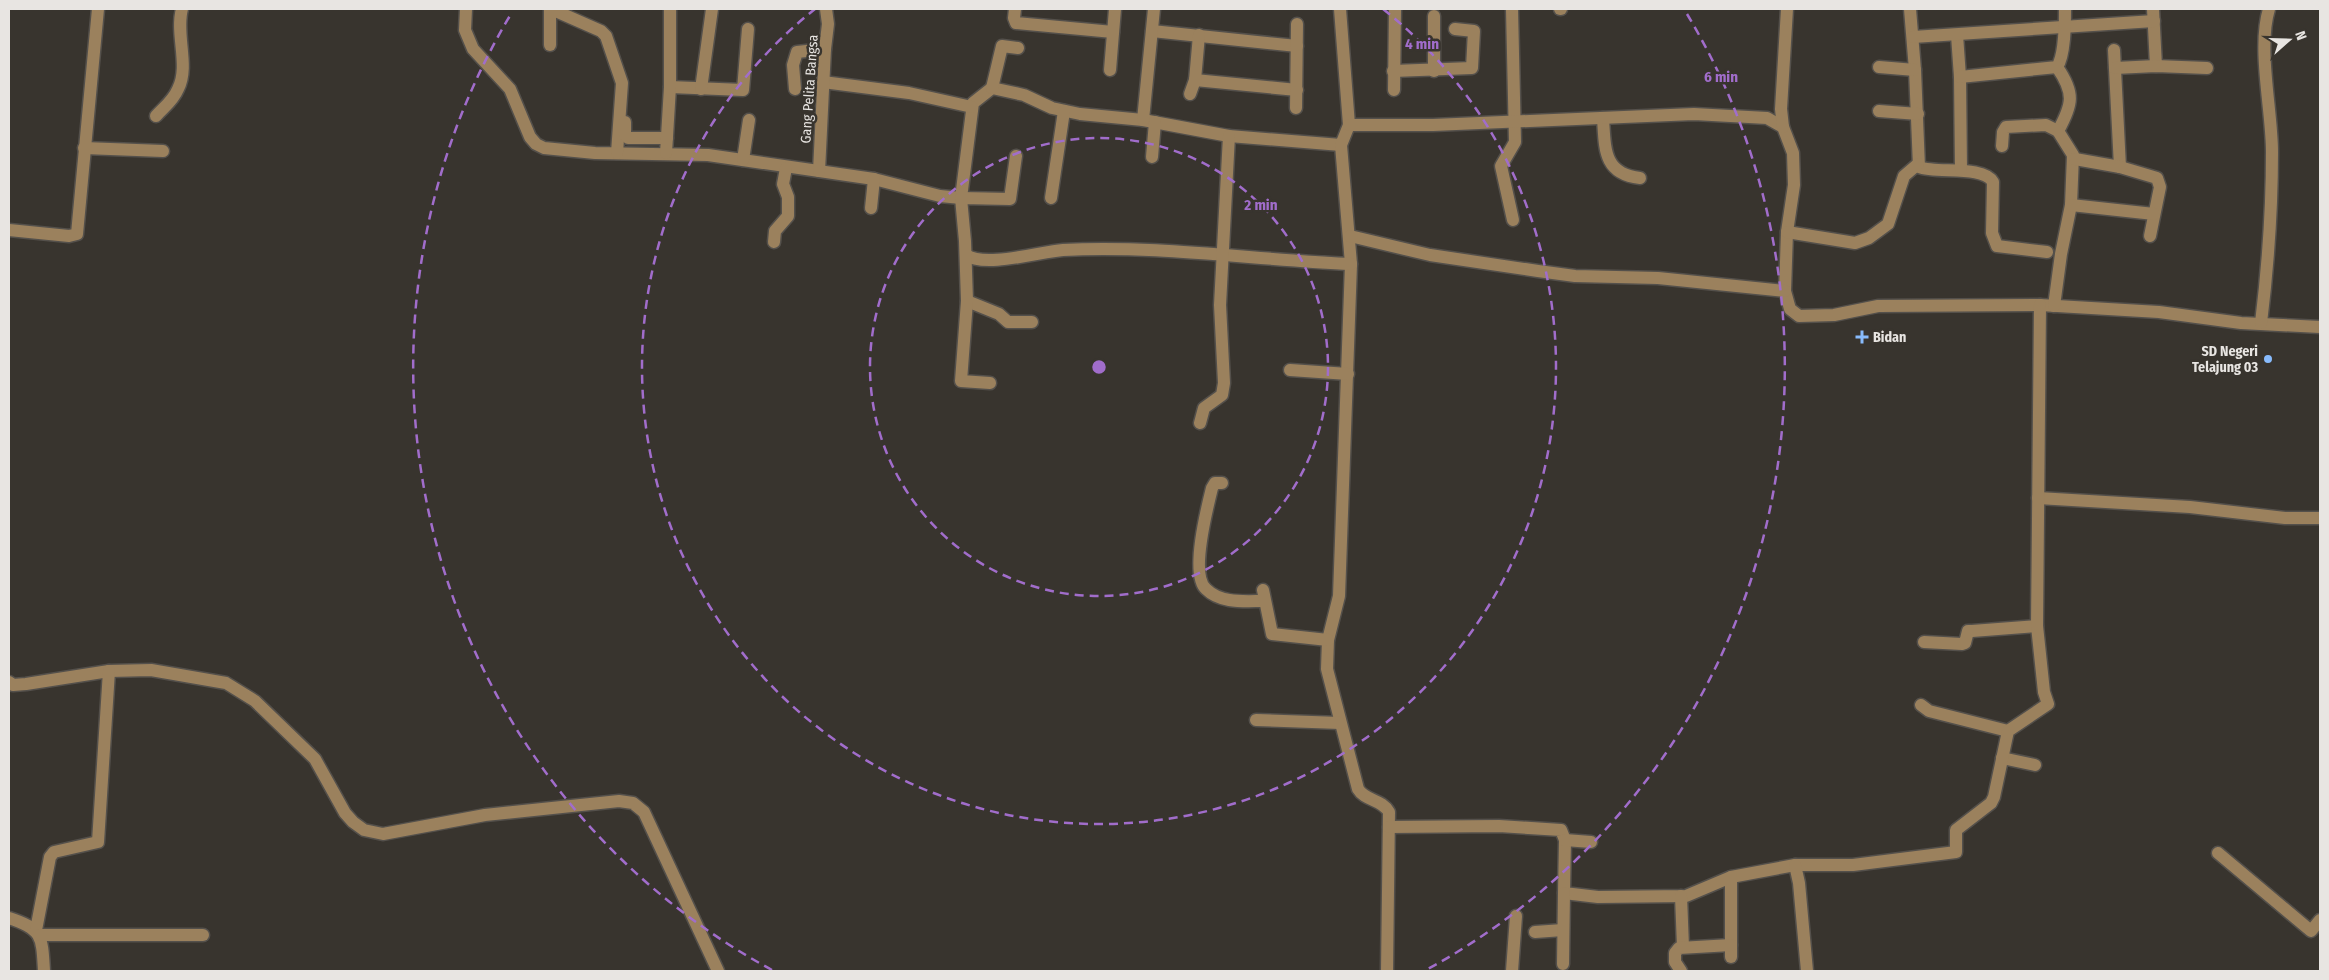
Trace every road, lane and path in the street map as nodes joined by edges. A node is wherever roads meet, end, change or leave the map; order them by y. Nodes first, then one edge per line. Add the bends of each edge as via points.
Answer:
1 (98, 9) edge
2 (182, 9) edge
3 (466, 9) edge
4 (551, 9) edge
5 (670, 9) edge
6 (712, 9) edge
7 (826, 9) edge
8 (1015, 9) edge
9 (1115, 9) edge
10 (1154, 9) edge
11 (1340, 9) edge
12 (1395, 9) edge
13 (1512, 9) edge
14 (1787, 9) edge
15 (1910, 9) edge
16 (2065, 9) edge
17 (2269, 9) edge
18 (2153, 15) edge
19 (1434, 16) dead end
20 (1297, 24) dead end
21 (2066, 27) junction
22 (748, 29) dead end
23 (1455, 29) dead end
24 (1152, 30) junction
25 (1113, 32) junction
26 (1199, 35) junction
27 (1956, 35) junction
28 (1913, 37) junction
29 (550, 44) dead end
30 (1296, 46) junction
31 (1018, 48) dead end
32 (825, 49) junction
33 (2114, 50) dead end
34 (2156, 66) junction
35 (1879, 67) dead end
36 (2056, 67) junction
37 (2115, 68) junction
38 (2207, 68) dead end
39 (1110, 70) dead end
40 (1916, 70) junction
41 (1434, 71) junction
42 (1393, 72) junction
43 (1960, 77) junction
44 (1195, 80) junction
45 (823, 82) junction
46 (670, 87) junction
47 (992, 88) junction
48 (701, 89) junction
49 (795, 89) dead end
50 (1297, 90) junction
51 (1394, 90) dead end
52 (1190, 94) dead end
53 (972, 107) junction
54 (1296, 108) dead end
55 (1064, 111) junction
56 (1880, 111) dead end
57 (621, 112) junction
58 (1918, 114) junction
59 (156, 116) dead end
60 (1604, 118) junction
61 (749, 120) dead end
62 (1149, 121) junction
63 (1514, 121) junction
64 (1350, 125) junction
65 (1783, 127) junction
66 (2058, 131) junction
67 (1228, 136) junction
68 (667, 138) junction
69 (1341, 145) junction
70 (2002, 146) dead end
71 (84, 148) junction
72 (163, 151) dead end
73 (617, 153) junction
74 (666, 153) junction
75 (1016, 156) dead end
76 (1152, 157) dead end
77 (2074, 159) junction
78 (743, 160) junction
79 (1918, 164) junction
80 (2120, 167) junction
81 (786, 168) junction
82 (1961, 170) junction
83 (819, 171) junction
84 (1640, 178) dead end
85 (874, 179) junction
86 (961, 198) junction
87 (1051, 198) dead end
88 (2071, 205) junction
89 (871, 208) dead end
90 (2154, 214) junction
91 (1513, 220) dead end
92 (9, 230) edge
93 (1787, 232) junction
94 (1350, 236) junction
95 (2150, 236) dead end
96 (774, 242) dead end
97 (2047, 252) dead end
98 (966, 255) junction
99 (1221, 256) junction
100 (1351, 264) junction
101 (1785, 290) junction
102 (967, 301) junction
103 (2040, 306) junction
104 (2054, 306) junction
105 (1032, 322) dead end
106 (2261, 323) junction
107 (2320, 327) edge
108 (1290, 370) dead end
109 (1348, 374) junction
110 (990, 383) dead end
111 (1200, 423) dead end
112 (1222, 483) dead end
113 (2038, 498) junction
114 (2320, 518) edge
115 (2037, 626) junction
116 (1328, 640) junction
117 (1924, 642) dead end
118 (109, 671) junction
119 (9, 682) edge
120 (1921, 705) dead end
121 (1256, 720) dead end
122 (1340, 723) junction
123 (2008, 731) junction
124 (2002, 758) junction
125 (2035, 765) dead end
126 (1390, 827) junction
127 (1565, 840) junction
128 (1591, 842) dead end
129 (2218, 853) dead end
130 (1794, 865) junction
131 (1731, 877) junction
132 (1564, 893) junction
133 (1681, 896) junction
134 (1516, 916) dead end
135 (9, 918) edge
136 (2320, 920) edge
137 (1563, 930) junction
138 (1535, 932) dead end
139 (37, 933) junction
140 (203, 935) dead end
141 (1683, 947) junction
142 (1563, 964) dead end
143 (44, 971) edge
144 (718, 971) edge
145 (1387, 971) edge
146 (1512, 971) edge
147 (1681, 971) edge
148 (1807, 971) edge

1 - 71 street
2 - 59 street via 182,80 171,101
3 - 73 street via 465,30 470,43 477,55 510,89 524,127 536,144 558,150
4 - 29 street
4 - 57 street via 606,36 622,83
5 - 46 street
6 - 48 street
7 - 32 street, Gang Pelita Bangsa
8 - 25 street via 1016,22
9 - 25 street
10 - 24 street
11 - 64 street
12 - 42 street
13 - 63 street
14 - 65 street via 1781,109
15 - 28 street
16 - 21 street
17 - 106 street via 2266,35 2272,151 2271,226
18 - 21 street
18 - 34 street
19 - 41 street
20 - 30 street
21 - 27 street
21 - 36 street
22 - 48 street via 743,90
23 - 41 street via 1474,31 1472,68
24 - 26 street
24 - 62 street
25 - 39 street
26 - 30 street
26 - 44 street
27 - 28 street
27 - 43 street
28 - 40 street
30 - 50 street
31 - 47 street via 1002,46
32 - 45 street, Gang Pelita Bangsa
32 - 49 street via 797,52 793,65
33 - 37 street
34 - 37 street
34 - 38 street
35 - 40 street
36 - 43 street
36 - 66 street via 2066,80 2071,98 2068,114
37 - 80 street
40 - 58 street
41 - 42 street
42 - 51 street
43 - 82 street
44 - 50 street
44 - 52 street
45 - 53 street via 909,93
45 - 83 street, Gang Pelita Bangsa
46 - 48 street
46 - 68 street
47 - 53 street
47 - 55 street via 1024,95
50 - 54 street
53 - 86 street
55 - 62 street
55 - 87 street
56 - 58 street
57 - 68 street via 626,116 628,138
57 - 73 street
58 - 79 street
60 - 63 street
60 - 65 street via 1694,114 1740,116 1767,118
60 - 84 street via 1605,146 1611,165 1619,173
61 - 78 street
62 - 67 street
62 - 76 street
63 - 64 street
63 - 91 street via 1515,142 1501,166
64 - 69 street
65 - 93 street via 1793,153 1794,184
66 - 70 street via 2046,125 2009,126 2002,132
66 - 77 street
67 - 69 street
67 - 99 street
68 - 74 street
69 - 94 street
71 - 72 street
71 - 92 street via 76,235
73 - 74 street
74 - 78 street
75 - 86 street via 1010,199
77 - 80 street
77 - 88 street
78 - 81 street
79 - 82 street via 1921,168
79 - 93 street via 1904,176 1888,224 1869,238 1855,243
80 - 90 street via 2157,178 2160,187
81 - 83 street
81 - 96 street via 783,184 788,197 788,216 775,232
82 - 97 street via 1992,179 1992,233 1997,246
83 - 85 street
85 - 86 street via 940,196
85 - 89 street
86 - 98 street
88 - 90 street
88 - 104 street
90 - 95 street
93 - 101 street
94 - 100 street
94 - 101 street via 1430,255 1575,276 1658,278
98 - 99 street via 975,260 992,260 1062,250 1149,250
98 - 102 street
99 - 100 street
99 - 111 street via 1224,383 1221,398 1205,407
100 - 109 street
101 - 103 street via 1790,309 1798,316 1808,317 1878,306
102 - 105 street via 999,314 1008,322
102 - 110 street via 961,381
103 - 104 street
103 - 113 street
104 - 106 street via 2160,312
106 - 107 street
108 - 109 street
109 - 116 street via 1339,596
112 - 116 street via 1215,483 1212,488 1205,516 1200,580 1205,589 1227,600 1264,596 1272,634
113 - 114 street
113 - 115 street
115 - 117 street via 1968,631 1962,644
115 - 123 street via 2048,704
116 - 122 street via 1327,669
118 - 119 street via 26,684
118 - 139 street via 98,842 54,852 50,857
118 - 144 street via 172,672 226,683 242,692 315,759 346,813 364,830 396,833 485,815 619,801 633,803 644,812
120 - 123 street via 1929,711
121 - 122 street
122 - 126 street via 1358,789 1365,797 1387,808
123 - 124 street
124 - 125 street
124 - 130 street via 1994,797 1991,803 1956,830 1956,852 1853,865
126 - 127 street via 1499,826 1561,830
126 - 145 street
127 - 128 street
127 - 132 street
129 - 136 street via 2311,931
130 - 131 street
130 - 148 street
131 - 133 street
131 - 141 street via 1731,951
132 - 133 street via 1598,897
132 - 137 street
133 - 141 street
134 - 146 street
135 - 139 street via 27,923
137 - 138 street
137 - 142 street
139 - 140 street
139 - 143 street
141 - 147 street via 1675,953 1675,962

